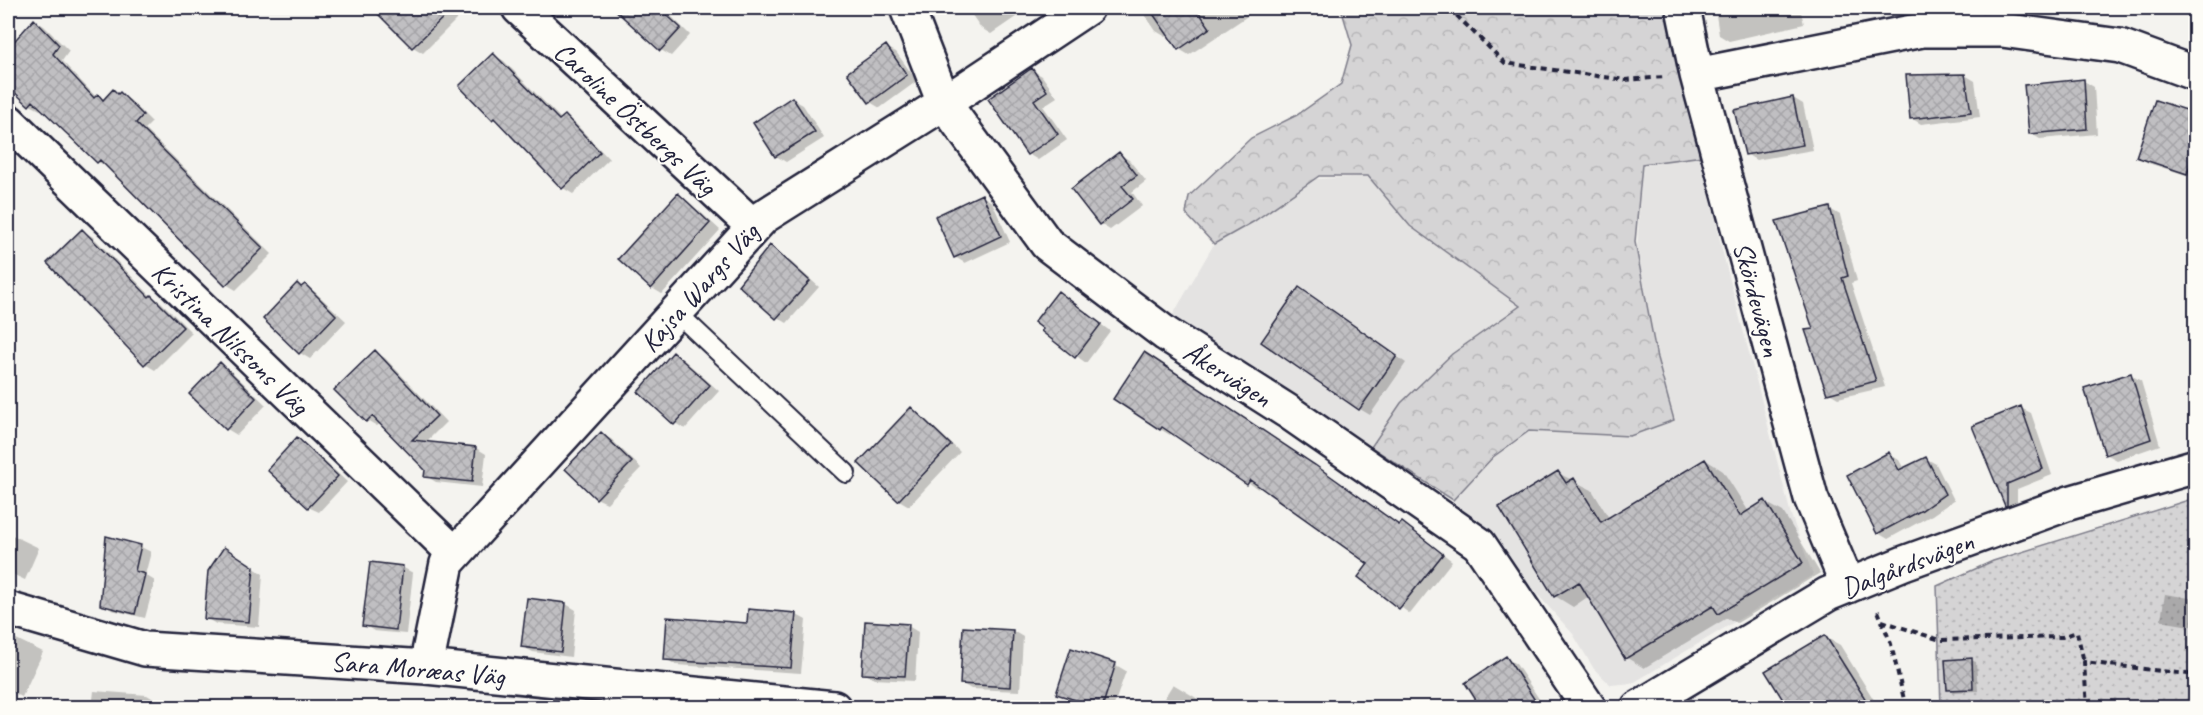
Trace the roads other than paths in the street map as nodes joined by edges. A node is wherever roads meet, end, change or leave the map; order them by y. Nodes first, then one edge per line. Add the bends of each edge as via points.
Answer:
1 (519, 8) edge
2 (907, 8) edge
3 (1087, 8) edge
4 (1683, 8) edge
5 (2196, 74) edge
6 (1697, 75) junction
7 (944, 103) junction
8 (8, 121) edge
9 (754, 227) junction
10 (676, 312) junction
11 (2196, 466) edge
12 (846, 473) dead end
13 (455, 554) junction
14 (1856, 582) junction
15 (8, 609) edge
16 (426, 667) junction
17 (834, 708) edge
18 (1589, 708) edge
19 (1638, 708) edge

1 - 9 street, Caroline Östbergs Väg
2 - 7 street, Åkervägen
3 - 7 street, Kajsa Wargs Väg
4 - 6 street, Skördevägen
5 - 6 street via 2120,46 2002,30 1922,30
6 - 14 street, Skördevägen via 1811,498
7 - 9 street, Kajsa Wargs Väg via 763,217
7 - 18 street, Åkervägen via 1047,244 1166,334 1287,411 1479,544
8 - 13 street, Kristina Nilssons Väg
9 - 10 street, Kajsa Wargs Väg
10 - 12 lane
10 - 13 street, Kajsa Wargs Väg
11 - 14 street, Dalgårdsvägen via 2068,503
13 - 16 street, Kajsa Wargs Väg via 447,562
14 - 19 street, Dalgårdsvägen via 1828,594
15 - 16 street, Sara Moræas Väg via 145,650
16 - 17 street, Sara Moræas Väg

